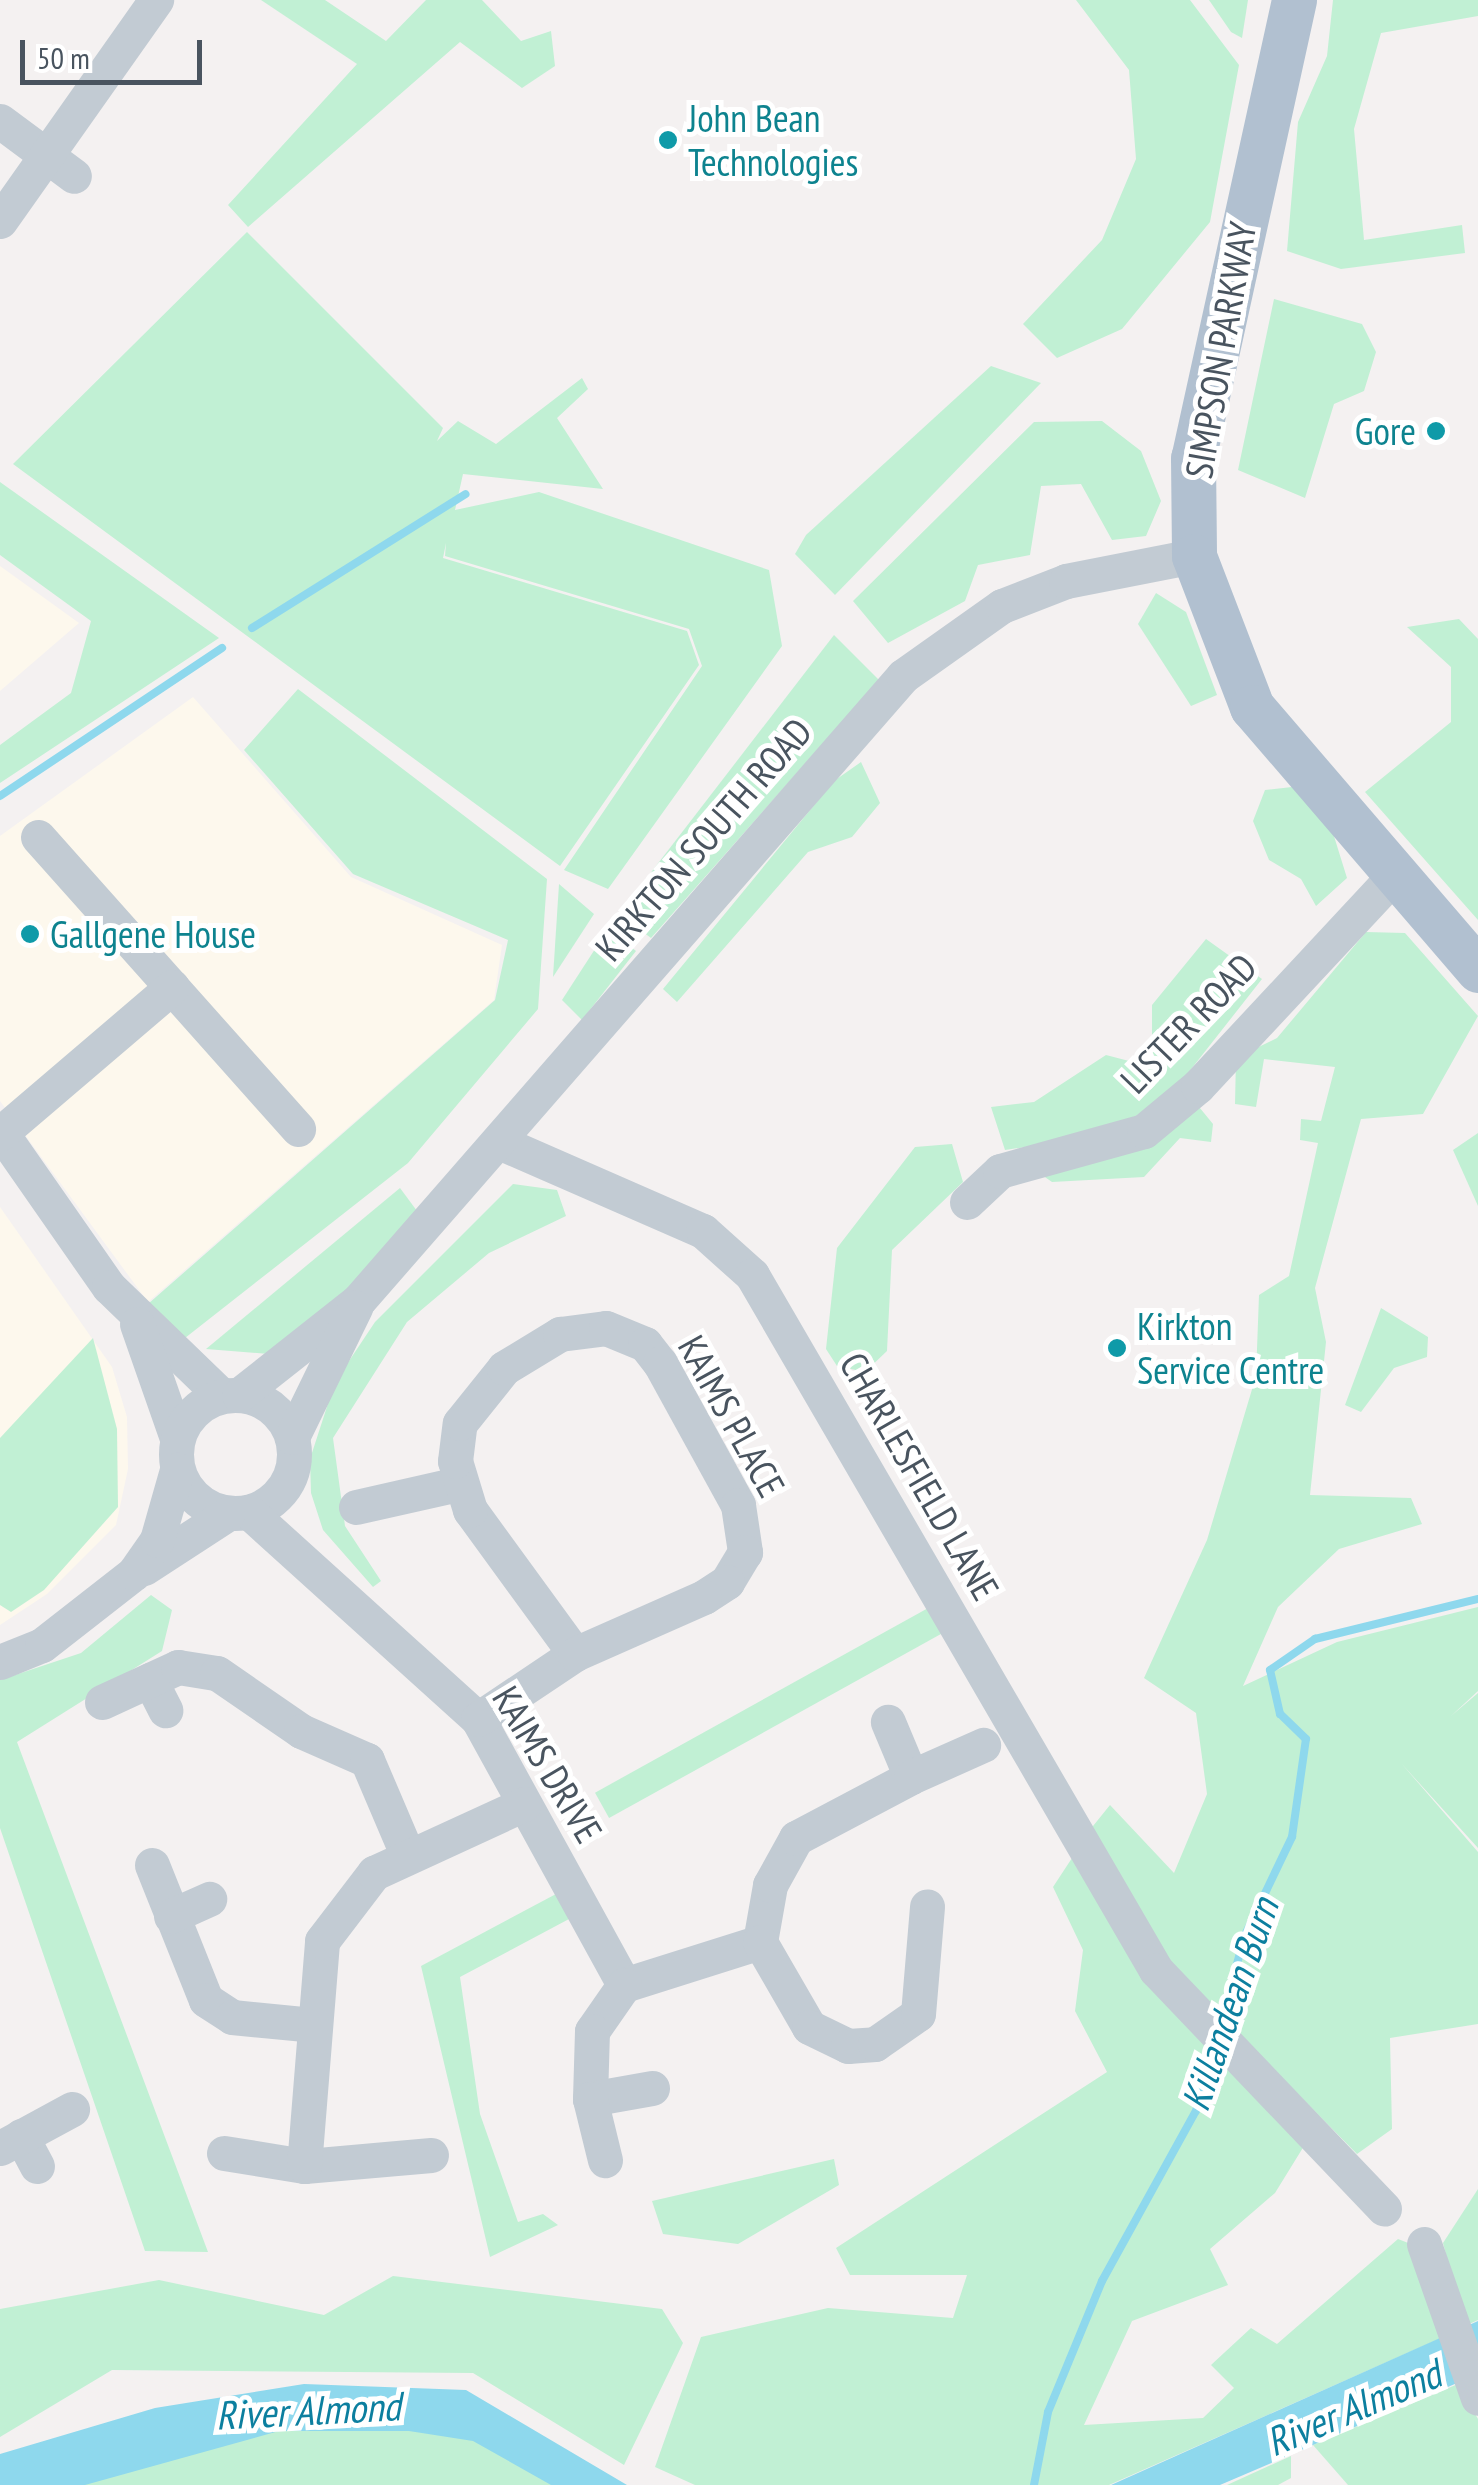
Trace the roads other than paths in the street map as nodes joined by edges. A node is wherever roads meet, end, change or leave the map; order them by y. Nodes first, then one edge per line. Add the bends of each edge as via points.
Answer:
1 (156, 0) edge
2 (1294, 0) edge
3 (0, 122) edge
4 (46, 154) junction
5 (74, 176) dead end
6 (0, 221) edge
7 (1194, 556) junction
8 (38, 837) dead end
9 (1391, 879) junction
10 (1478, 970) edge
11 (172, 987) junction
12 (298, 1129) dead end
13 (1, 1132) edge
14 (499, 1142) junction
15 (967, 1202) dead end
16 (358, 1302) junction
17 (132, 1314) junction
18 (230, 1396) junction
19 (292, 1437) junction
20 (177, 1454) junction
21 (291, 1474) junction
22 (458, 1484) junction
23 (356, 1507) dead end
24 (238, 1513) junction
25 (312, 1562) junction
26 (134, 1573) junction
27 (575, 1654) junction
28 (0, 1662) edge
29 (102, 1702) dead end
30 (478, 1719) junction
31 (888, 1722) dead end
32 (983, 1745) dead end
33 (911, 1777) junction
34 (524, 1804) junction
35 (407, 1854) junction
36 (152, 1865) dead end
37 (209, 1899) dead end
38 (927, 1906) dead end
39 (172, 1916) junction
40 (760, 1942) junction
41 (624, 1985) junction
42 (312, 2025) junction
43 (652, 2088) dead end
44 (590, 2099) junction
45 (72, 2109) dead end
46 (19, 2150) edge
47 (224, 2154) dead end
48 (431, 2155) dead end
49 (605, 2160) dead end
50 (304, 2166) junction
51 (1384, 2209) dead end
52 (1424, 2244) dead end
53 (1478, 2397) edge

1 - 4 street
2 - 7 main road, SIMPSON PARKWAY via 1193,458
3 - 4 street
4 - 5 street
4 - 6 street
7 - 9 main road, SIMPSON PARKWAY via 1252,707
7 - 14 street, KIRKTON SOUTH ROAD via 1066,581 952,634 780,811
8 - 11 street
9 - 10 main road, SIMPSON PARKWAY
9 - 15 street, LISTER ROAD via 1198,1086 1144,1130 1000,1171
11 - 12 street
11 - 13 street
13 - 17 street
14 - 16 street, KIRKTON SOUTH ROAD
14 - 51 street, CHARLESFIELD LANE via 702,1231 752,1275 1156,1970 1244,2052
16 - 18 street, KIRKTON SOUTH ROAD
16 - 19 street, KIRKTON SOUTH ROAD
17 - 18 street
17 - 20 street
18 - 19 street via 270,1407
18 - 20 street via 197,1409
19 - 21 street
20 - 24 street via 196,1500
20 - 26 street via 157,1540
21 - 24 street
21 - 25 street
22 - 23 street
22 - 27 street
22 - 27 street, KAIMS PLACE via 460,1422 481,1388 536,1348 560,1334 606,1328 644,1344 660,1363 738,1505 745,1552 704,1597
24 - 25 street, KAIMS DRIVE
24 - 26 street
25 - 30 street, KAIMS DRIVE
26 - 28 street via 42,1645
27 - 30 street, KAIMS PLACE
29 - 35 street via 158,1695 197,1664 315,1739 367,1760
30 - 34 street, KAIMS DRIVE
31 - 33 street
32 - 33 street
33 - 40 street via 796,1838 770,1885
34 - 35 street
34 - 41 street, KAIMS DRIVE
35 - 42 street via 343,1904 322,1941
36 - 39 street
37 - 39 street
38 - 40 street via 918,2014 875,2044 848,2046 808,2028
39 - 42 street via 216,2010
40 - 41 street
41 - 44 street via 592,2031
42 - 50 street
43 - 44 street
44 - 49 street
45 - 46 street
47 - 50 street
48 - 50 street
52 - 53 street

